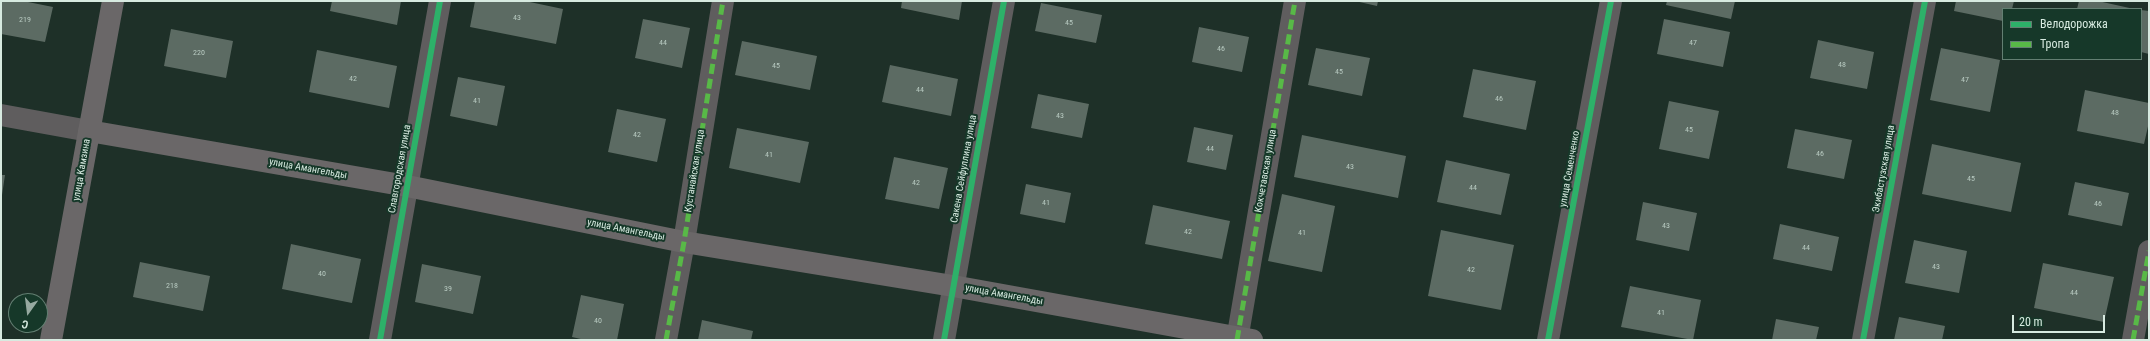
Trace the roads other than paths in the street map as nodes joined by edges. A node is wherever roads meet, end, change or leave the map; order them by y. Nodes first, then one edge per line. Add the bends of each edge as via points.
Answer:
1 (113, 1) edge
2 (440, 1) edge
3 (722, 1) edge
4 (1004, 1) edge
5 (1295, 1) edge
6 (1611, 1) edge
7 (1925, 1) edge
8 (1, 115) edge
9 (89, 131) junction
10 (407, 186) junction
11 (684, 242) junction
12 (2149, 251) edge
13 (953, 286) junction
14 (1242, 339) edge
15 (51, 340) edge
16 (380, 340) edge
17 (666, 340) edge
18 (944, 340) edge
19 (1548, 340) edge
20 (1863, 340) edge
21 (2133, 340) edge

1 - 9 main road, улица Камзина
2 - 10 street, Славгородская улица
3 - 11 street, Кустанайская улица
4 - 13 street, Сакена Сейфуллина улица
5 - 14 street, Кокчетавская улица
6 - 19 street, улица Семенченко
7 - 20 street, Экибастузская улица
8 - 9 street, улица Амангельды
9 - 10 main road, улица Амангельды
9 - 15 main road, улица Камзина
10 - 11 main road, улица Амангельды
10 - 16 street, Славгородская улица
11 - 13 main road, улица Амангельды
11 - 17 street, Кустанайская улица
12 - 21 street
13 - 14 main road, улица Амангельды
13 - 18 street, Сакена Сейфуллина улица

